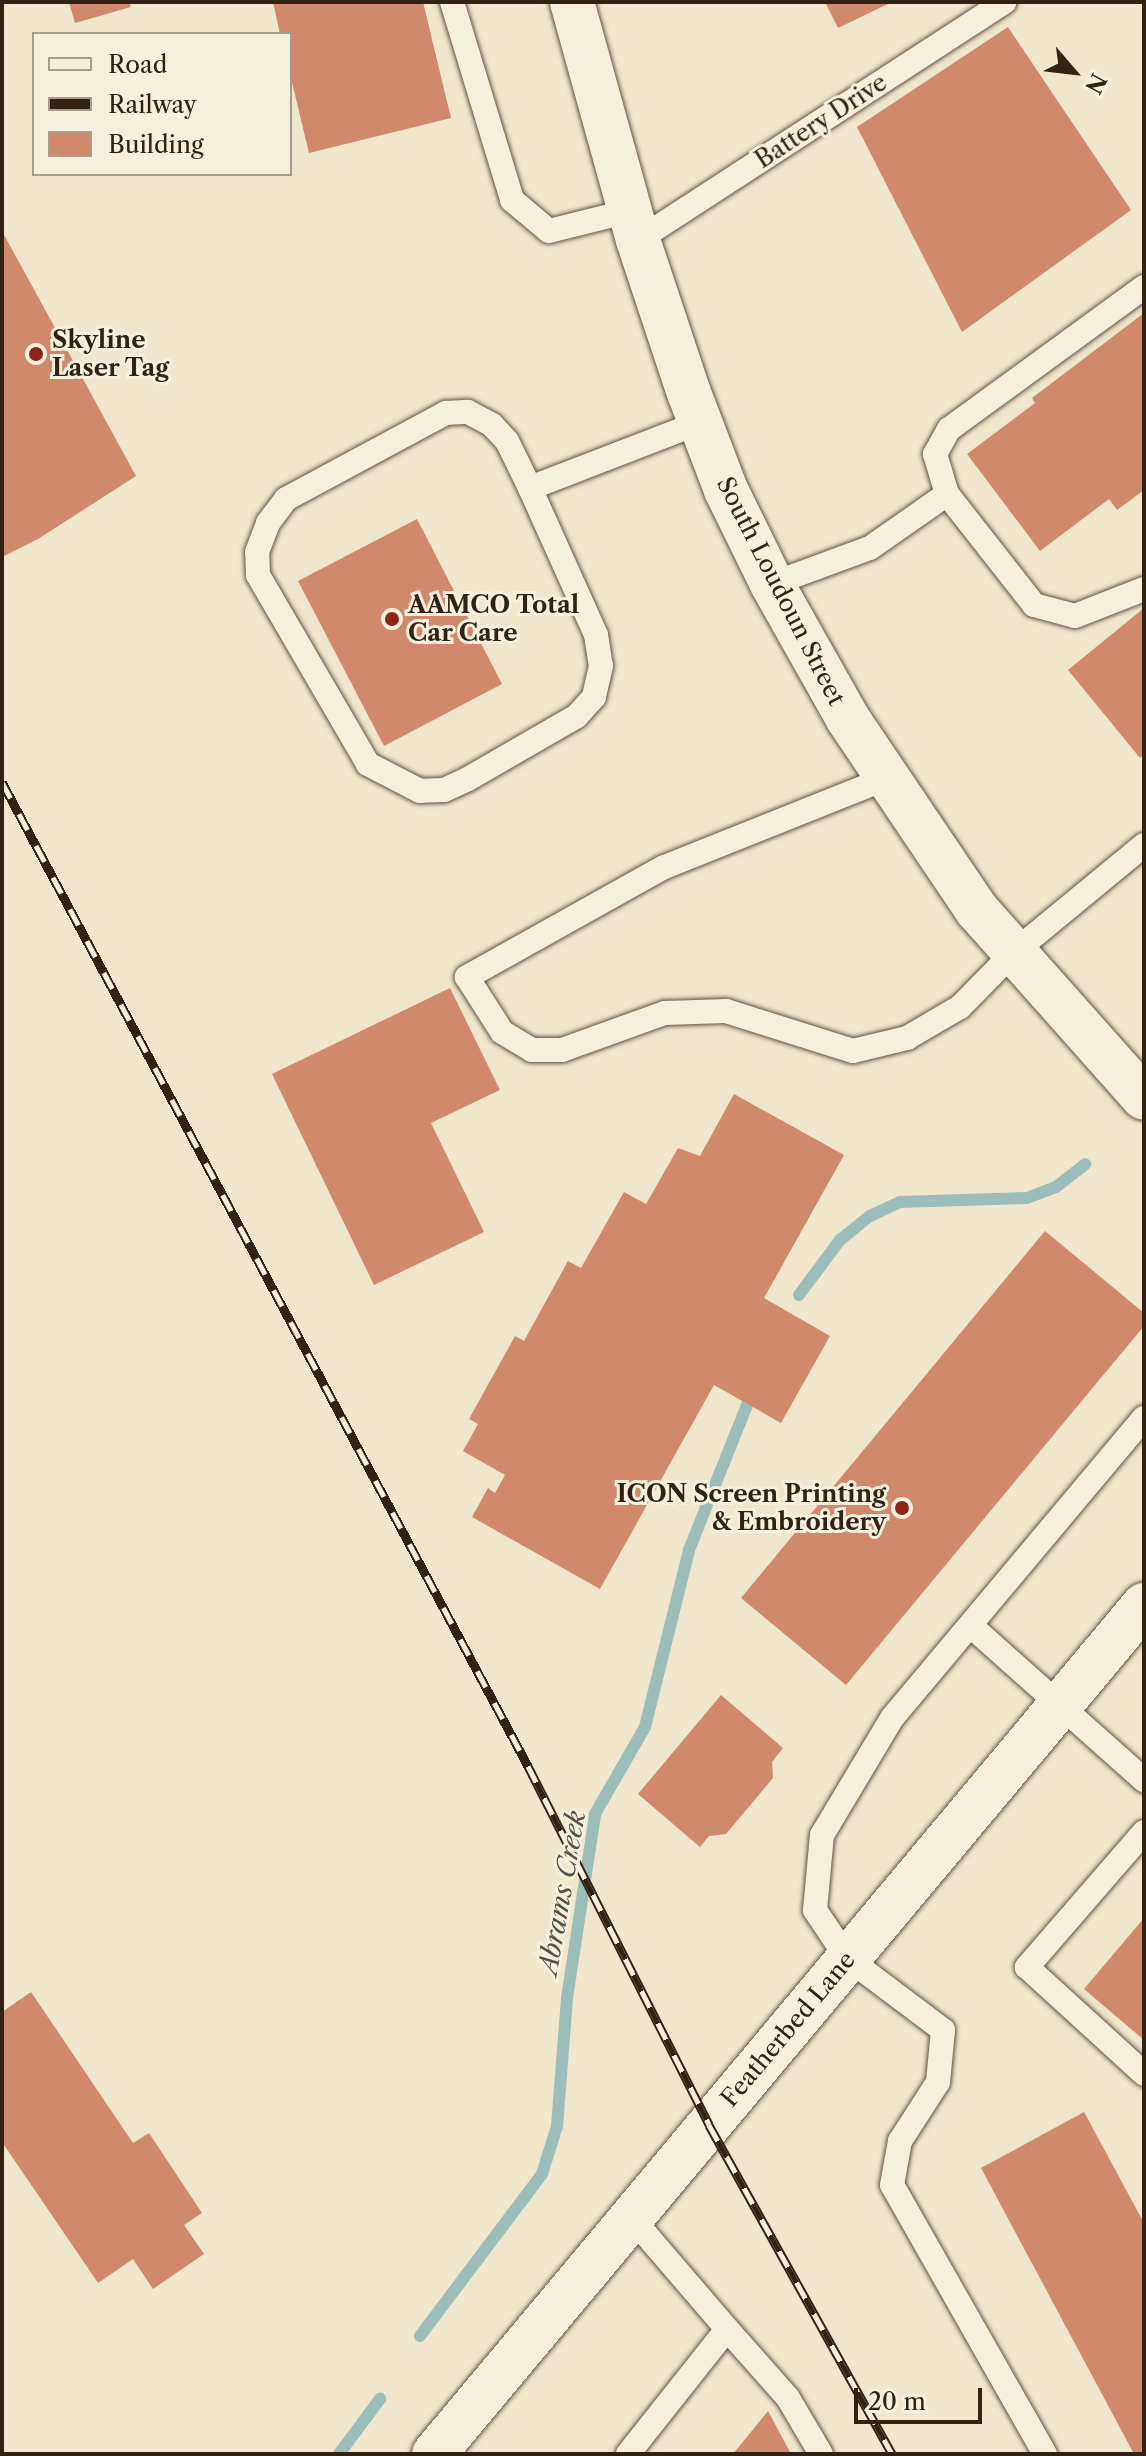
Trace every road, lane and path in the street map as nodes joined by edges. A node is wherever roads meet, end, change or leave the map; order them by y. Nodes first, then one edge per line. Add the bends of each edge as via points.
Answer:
1 (452, 2) edge
2 (572, 2) edge
3 (1005, 2) edge
4 (634, 225) junction
5 (1144, 287) edge
6 (701, 422) junction
7 (530, 488) junction
8 (947, 494) junction
9 (772, 584) junction
10 (1144, 589) edge
11 (887, 778) junction
12 (1144, 845) edge
13 (1013, 953) junction
14 (1144, 1098) edge
15 (1144, 1418) edge
16 (1144, 1605) edge
17 (971, 1626) junction
18 (1060, 1706) junction
19 (1144, 1780) edge
20 (1144, 1832) edge
21 (847, 1958) junction
22 (1144, 2074) edge
23 (631, 2217) junction
24 (727, 2329) junction
25 (434, 2454) edge
26 (628, 2454) edge
27 (821, 2454) edge
28 (1045, 2454) edge

1 - 4 lane, Battery Drive via 512,200 549,231
2 - 4 main road, South Loudoun Street
3 - 4 lane, Battery Drive
4 - 6 main road, South Loudoun Street
5 - 8 lane via 949,429 935,454
6 - 7 lane
6 - 9 main road, South Loudoun Street via 726,490
7 - 7 lane via 507,441 492,425 468,412 446,413 286,499 268,523 257,552 258,575 271,600 368,764 420,791 444,790 468,779 577,716 594,697 601,666 596,635
8 - 9 lane via 870,548
8 - 10 lane via 1034,605 1075,616
9 - 11 main road, South Loudoun Street via 822,677
11 - 13 main road, South Loudoun Street via 977,910
11 - 13 lane via 664,867 467,977 502,1032 532,1050 562,1050 665,1013 726,1011 853,1051 907,1038 960,1007
12 - 13 lane
13 - 14 main road, South Loudoun Street
15 - 17 lane
16 - 18 main road, Featherbed Lane
17 - 18 lane
17 - 21 lane via 892,1718 822,1835 815,1910
18 - 19 lane
18 - 21 main road, Featherbed Lane
20 - 22 lane via 1027,1967
21 - 23 main road, Featherbed Lane
21 - 28 lane via 943,2030 938,2082 900,2141 892,2185
23 - 24 lane
23 - 25 main road, Featherbed Lane
24 - 26 lane
24 - 27 lane via 788,2398

